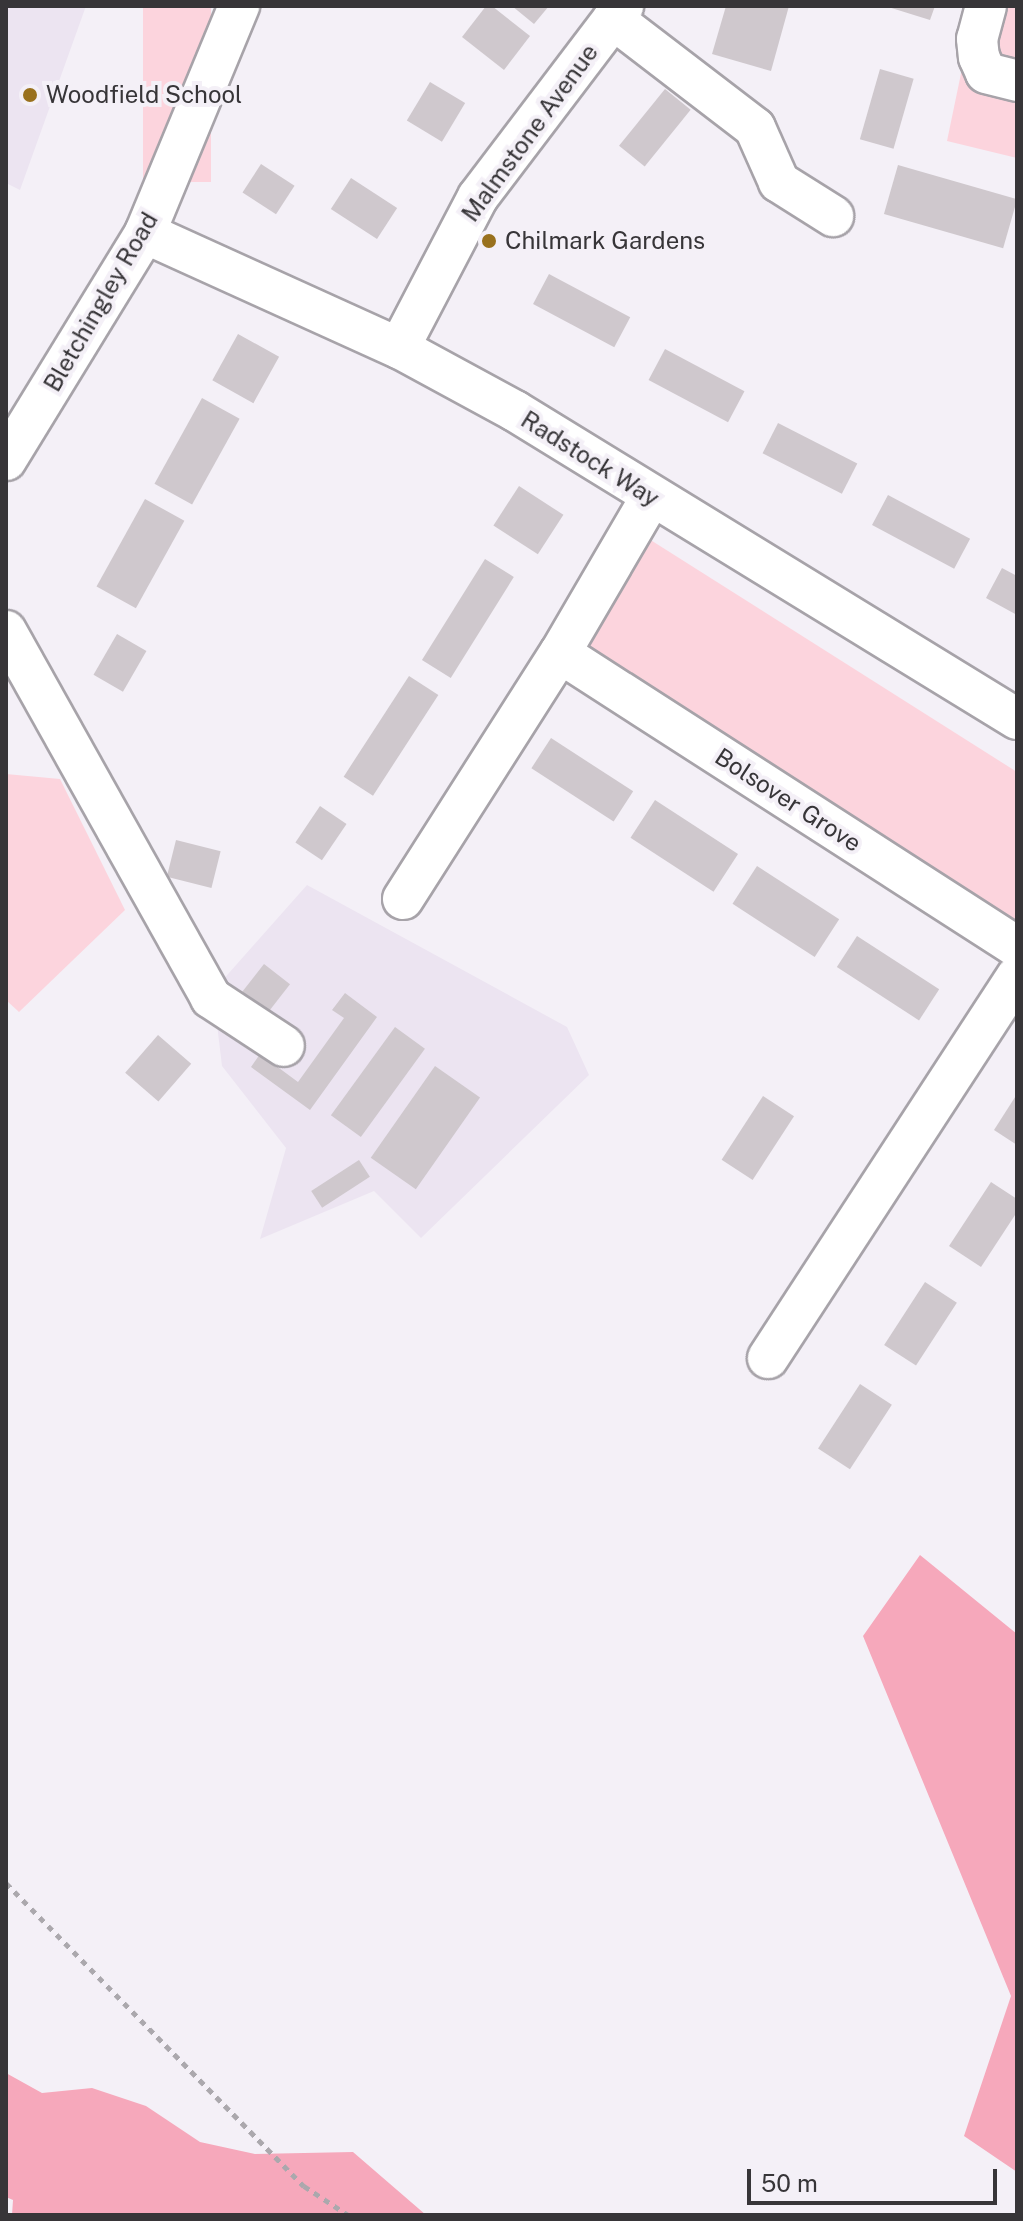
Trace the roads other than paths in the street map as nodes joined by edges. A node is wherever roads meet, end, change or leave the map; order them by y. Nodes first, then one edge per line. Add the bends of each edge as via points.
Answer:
1 (239, 6) edge
2 (986, 6) edge
3 (618, 13) edge
4 (1017, 81) edge
5 (833, 216) dead end
6 (145, 233) junction
7 (399, 348) junction
8 (13, 436) edge
9 (651, 497) junction
10 (6, 631) edge
11 (560, 653) junction
12 (1017, 719) edge
13 (403, 899) dead end
14 (1017, 947) edge
15 (1017, 976) edge
16 (284, 1046) dead end
17 (768, 1358) dead end

1 - 6 street, Bletchingley Road
2 - 4 street via 977,39 979,57 986,73
3 - 5 street via 755,128 779,182
3 - 7 street, Malmstone Avenue via 478,197
6 - 7 street, Radstock Way
6 - 8 street, Bletchingley Road
7 - 9 street, Radstock Way via 515,411
9 - 11 street
9 - 12 street, Radstock Way
10 - 16 street via 211,998
11 - 13 street
11 - 14 street, Bolsover Grove
15 - 17 street

